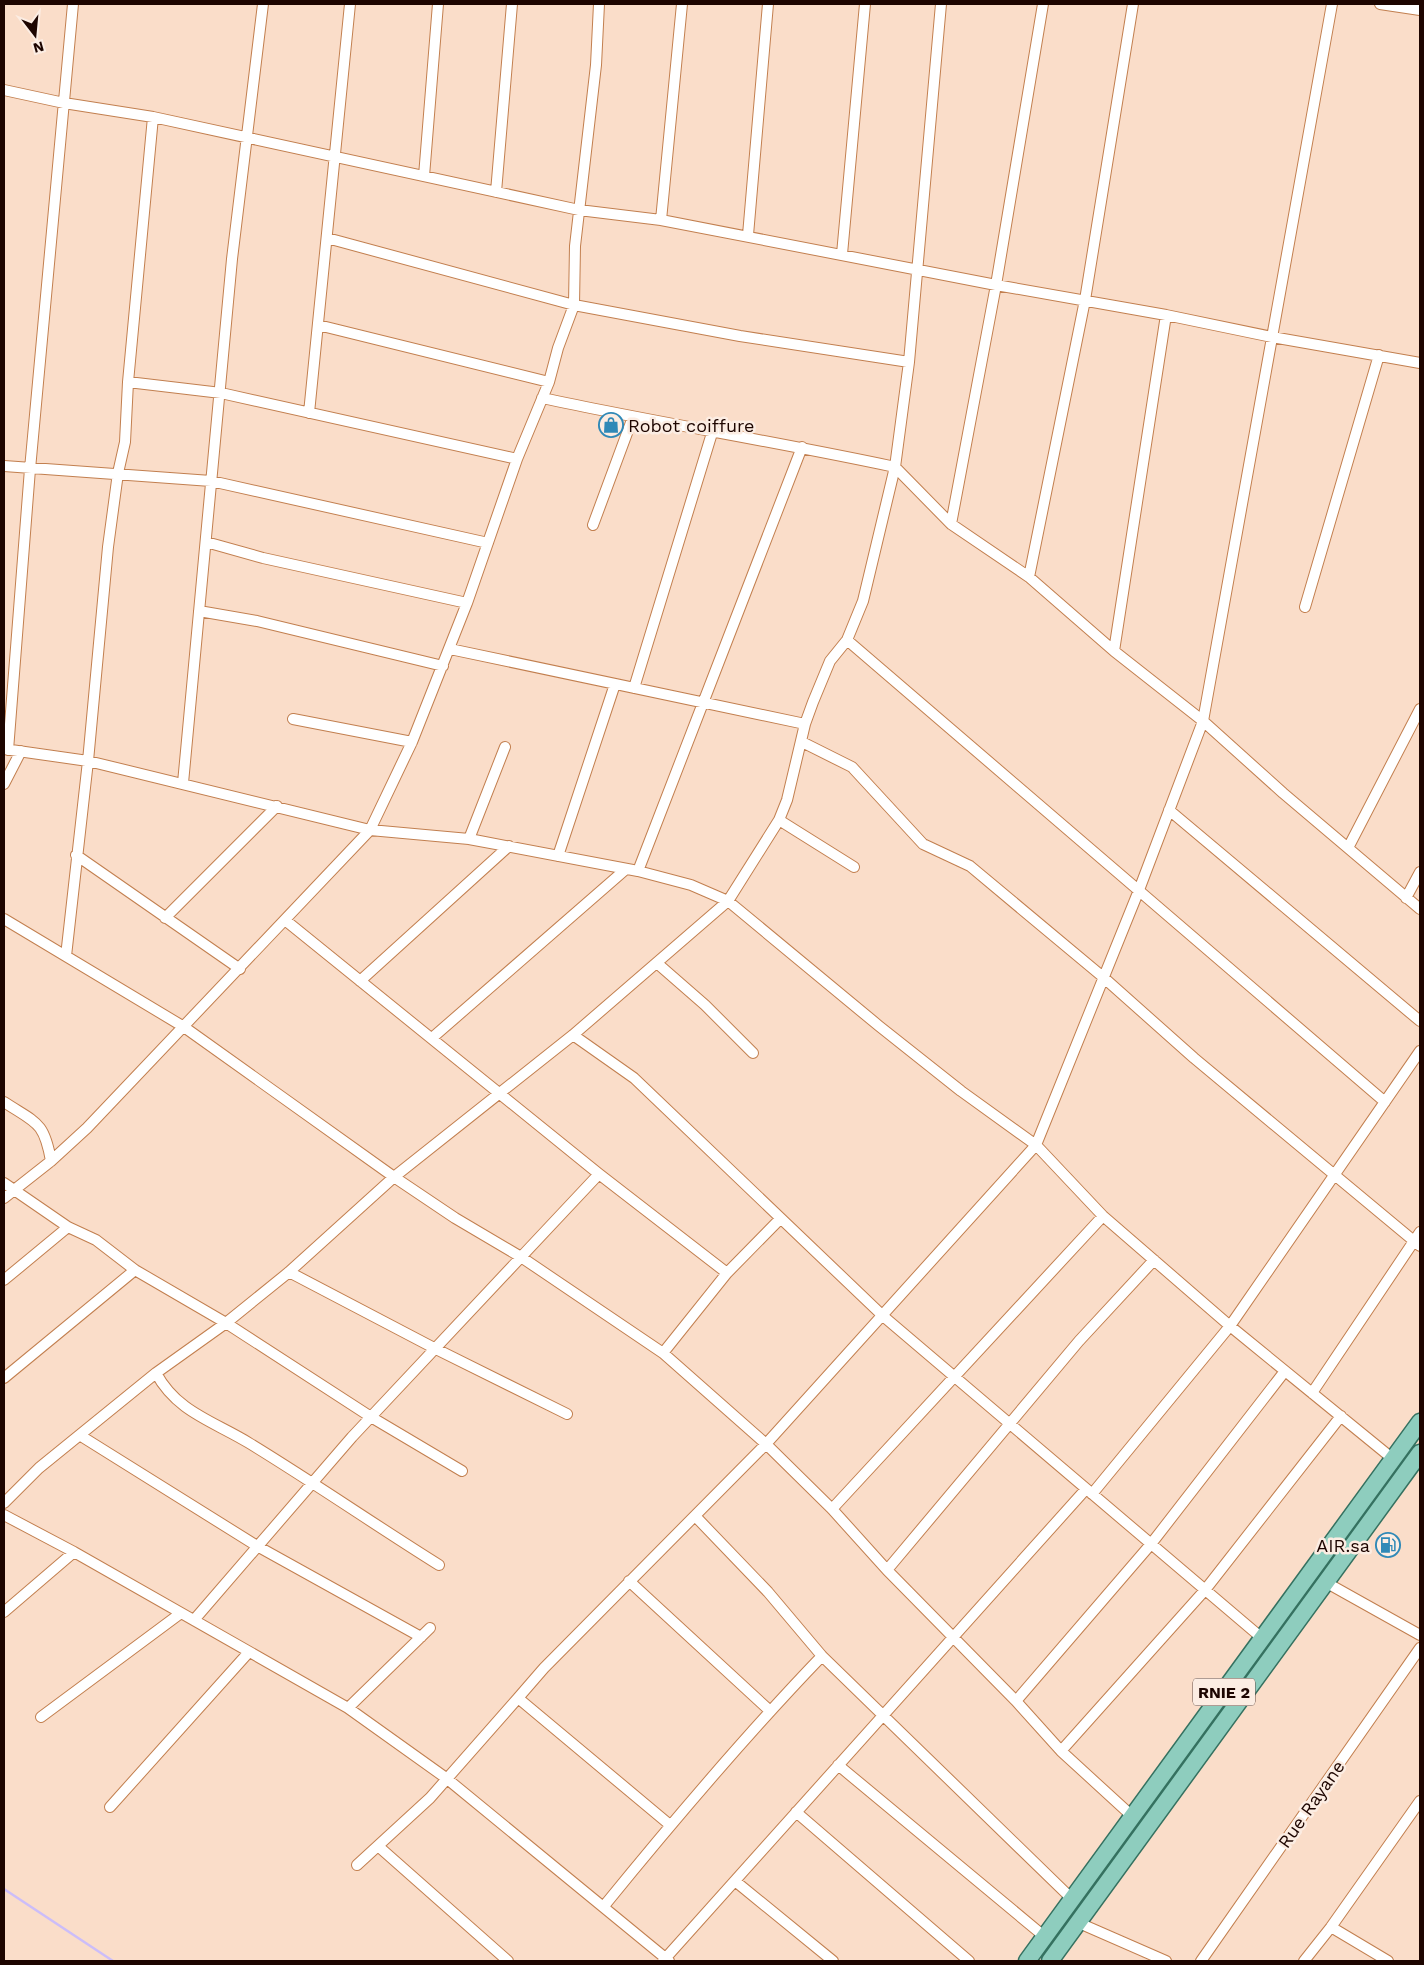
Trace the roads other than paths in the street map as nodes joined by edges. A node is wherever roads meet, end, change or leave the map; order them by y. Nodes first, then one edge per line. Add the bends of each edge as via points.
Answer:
1 (73, 4) edge
2 (263, 4) edge
3 (350, 4) edge
4 (438, 4) edge
5 (512, 4) edge
6 (599, 4) edge
7 (682, 4) edge
8 (768, 4) edge
9 (865, 4) edge
10 (941, 4) edge
11 (1043, 4) edge
12 (1133, 4) edge
13 (1332, 4) edge
14 (1380, 4) edge
15 (1420, 10) edge
16 (4, 90) edge
17 (64, 103) junction
18 (153, 117) junction
19 (247, 138) junction
20 (335, 157) junction
21 (424, 176) junction
22 (496, 192) junction
23 (579, 210) junction
24 (661, 220) junction
25 (748, 235) junction
26 (327, 238) junction
27 (842, 254) junction
28 (917, 268) junction
29 (996, 285) junction
30 (1085, 300) junction
31 (574, 305) junction
32 (1166, 315) junction
33 (318, 325) junction
34 (1272, 337) junction
35 (1379, 355) junction
36 (909, 362) junction
37 (1420, 363) edge
38 (128, 382) junction
39 (549, 382) junction
40 (220, 393) junction
41 (542, 398) junction
42 (309, 413) junction
43 (633, 417) junction
44 (712, 433) junction
45 (802, 447) junction
46 (517, 459) junction
47 (4, 466) edge
48 (895, 467) junction
49 (30, 469) junction
50 (118, 473) junction
51 (211, 481) junction
52 (951, 524) junction
53 (592, 525) dead end
54 (206, 542) junction
55 (488, 543) junction
56 (1030, 577) junction
57 (467, 603) junction
58 (1304, 608) dead end
59 (199, 611) junction
60 (846, 640) junction
61 (450, 649) junction
62 (1114, 651) junction
63 (443, 666) junction
64 (615, 684) junction
65 (634, 688) junction
66 (703, 702) junction
67 (1420, 709) edge
68 (293, 719) dead end
69 (1203, 721) junction
70 (805, 724) junction
71 (412, 742) junction
72 (802, 742) junction
73 (505, 747) dead end
74 (6, 749) edge
75 (21, 751) junction
76 (88, 761) junction
77 (183, 783) junction
78 (4, 784) edge
79 (277, 806) junction
80 (1169, 810) junction
81 (779, 820) junction
82 (370, 830) junction
83 (469, 838) junction
84 (509, 846) junction
85 (1348, 848) junction
86 (76, 856) junction
87 (558, 856) junction
88 (854, 867) dead end
89 (626, 869) junction
90 (638, 871) junction
91 (1420, 872) edge
92 (1139, 890) junction
93 (1406, 898) junction
94 (728, 901) junction
95 (1420, 910) edge
96 (166, 918) junction
97 (4, 919) edge
98 (285, 920) junction
99 (66, 956) junction
100 (658, 964) junction
101 (240, 969) junction
102 (1103, 976) junction
103 (360, 981) junction
104 (1420, 1021) edge
105 (184, 1028) junction
106 (573, 1035) junction
107 (432, 1038) junction
108 (1420, 1051) edge
109 (753, 1054) dead end
110 (500, 1093) junction
111 (4, 1102) edge
112 (1385, 1102) junction
113 (1036, 1145) junction
114 (51, 1161) junction
115 (599, 1174) junction
116 (1335, 1176) junction
117 (394, 1177) junction
118 (4, 1183) edge
119 (14, 1189) junction
120 (4, 1198) edge
121 (1103, 1216) junction
122 (780, 1219) junction
123 (68, 1227) junction
124 (1418, 1240) edge
125 (521, 1257) junction
126 (1154, 1260) junction
127 (136, 1270) junction
128 (289, 1272) junction
129 (727, 1273) junction
130 (4, 1280) edge
131 (883, 1316) junction
132 (226, 1323) junction
133 (1230, 1326) junction
134 (436, 1349) junction
135 (663, 1353) junction
136 (1285, 1371) junction
137 (156, 1373) junction
138 (4, 1378) edge
139 (955, 1378) junction
140 (1312, 1393) junction
141 (567, 1414) dead end
142 (1341, 1416) junction
143 (371, 1417) junction
144 (1420, 1422) edge
145 (1010, 1424) junction
146 (81, 1436) junction
147 (766, 1444) junction
148 (1420, 1453) edge
149 (1393, 1459) junction
150 (462, 1472) dead end
151 (311, 1484) junction
152 (1089, 1491) junction
153 (4, 1503) edge
154 (832, 1509) junction
155 (4, 1515) edge
156 (696, 1517) junction
157 (1151, 1544) junction
158 (257, 1546) junction
159 (74, 1552) junction
160 (439, 1565) dead end
161 (887, 1570) junction
162 (629, 1581) junction
163 (1327, 1583) junction
164 (1205, 1590) junction
165 (4, 1612) edge
166 (181, 1614) junction
167 (194, 1620) junction
168 (430, 1628) dead end
169 (1420, 1634) edge
170 (421, 1637) junction
171 (953, 1637) junction
172 (1263, 1639) junction
173 (1420, 1648) edge
174 (249, 1652) junction
175 (822, 1656) junction
176 (518, 1698) junction
177 (1016, 1701) junction
178 (348, 1708) junction
179 (769, 1710) junction
180 (882, 1716) junction
181 (41, 1717) dead end
182 (1061, 1751) junction
183 (838, 1765) junction
184 (446, 1778) junction
185 (1420, 1803) edge
186 (110, 1808) dead end
187 (796, 1812) junction
188 (1132, 1816) junction
189 (670, 1825) junction
190 (378, 1846) junction
191 (357, 1865) dead end
192 (735, 1881) junction
193 (1072, 1899) junction
194 (604, 1906) junction
195 (1079, 1923) junction
196 (1331, 1927) junction
197 (1044, 1937) junction
198 (665, 1960) edge
199 (508, 1961) edge
200 (832, 1961) edge
201 (969, 1961) edge
202 (1027, 1961) edge
203 (1050, 1961) edge
204 (1166, 1961) edge
205 (1201, 1961) edge
206 (1304, 1961) edge
207 (1388, 1961) edge

1 - 17 street
2 - 19 street
3 - 20 street
4 - 21 street
5 - 22 street
6 - 23 street via 596,65
7 - 24 street
8 - 25 street
9 - 27 street
10 - 28 street
11 - 29 street
12 - 30 street
13 - 34 street
14 - 15 street
16 - 17 street
17 - 18 street
17 - 49 street
18 - 19 street
18 - 38 street
19 - 20 street
19 - 40 street
20 - 21 street
20 - 26 street
21 - 22 street
22 - 23 street
23 - 24 street
23 - 31 street via 574,246
24 - 25 street
25 - 27 street
26 - 31 street
26 - 33 street
27 - 28 street
28 - 29 street
28 - 36 street
29 - 30 street
29 - 52 street
30 - 32 street
30 - 56 street
31 - 36 street via 740,336
31 - 39 street
32 - 34 street
32 - 62 street
33 - 39 street
33 - 42 street
34 - 35 street
34 - 69 street
35 - 37 street
35 - 58 street
36 - 48 street
38 - 40 street
38 - 50 street via 125,442
39 - 41 street
40 - 42 street
40 - 51 street
41 - 43 street
41 - 46 street
42 - 46 street
43 - 44 street
43 - 53 street
44 - 45 street
44 - 65 street
45 - 48 street
45 - 66 street
46 - 55 street
47 - 49 street
48 - 52 street
48 - 60 street via 863,602
49 - 50 street
49 - 74 street
50 - 51 street
50 - 76 street
51 - 54 street
51 - 55 street
52 - 56 street
54 - 57 street via 272,560
54 - 59 street
55 - 57 street
56 - 62 street
57 - 61 street
59 - 63 street via 257,621
59 - 77 street
60 - 70 street via 830,661
60 - 92 street
61 - 63 street
61 - 64 street
62 - 69 street
63 - 71 street
64 - 65 street
64 - 87 street
65 - 66 street
66 - 70 street
66 - 90 street
67 - 85 street
68 - 71 street
69 - 80 street
69 - 85 street
70 - 72 street
71 - 82 street
72 - 81 street
72 - 102 street via 852,767 923,844 970,866
73 - 83 street
74 - 75 street
75 - 76 street
75 - 78 street
76 - 77 street
76 - 86 street
77 - 79 street
79 - 82 street
79 - 96 street
80 - 92 street
80 - 104 street
81 - 88 street
81 - 94 street
82 - 83 street
82 - 98 street
83 - 84 street
84 - 87 street
84 - 103 street
85 - 93 street
86 - 96 street
86 - 99 street
87 - 89 street
89 - 90 street
89 - 107 street
90 - 94 street via 691,886
91 - 93 street
92 - 102 street
92 - 112 street
93 - 95 street
94 - 100 street
94 - 113 street via 887,1032
96 - 101 street
97 - 99 street
98 - 101 street
98 - 103 street
99 - 105 street
100 - 106 street
100 - 109 street via 705,1005
101 - 105 street
102 - 113 street
102 - 116 street via 1194,1058
103 - 107 street
105 - 114 street
105 - 117 street
106 - 110 street
106 - 122 street via 634,1078
107 - 110 street
108 - 112 street
110 - 115 street
110 - 117 street
111 - 114 street via 44,1131
112 - 116 street
113 - 121 street
113 - 131 street
114 - 119 street
115 - 125 street
115 - 129 street
116 - 124 street
116 - 133 street
117 - 125 street
117 - 128 street
118 - 119 street
119 - 120 street
119 - 123 street
121 - 126 street
121 - 139 street
122 - 129 street
122 - 131 street
123 - 127 street via 96,1240
123 - 130 street
124 - 140 street
125 - 134 street
125 - 135 street
126 - 133 street
126 - 145 street
127 - 132 street
127 - 138 street
128 - 132 street
128 - 134 street
129 - 135 street
131 - 139 street
131 - 147 street
132 - 137 street
132 - 143 street
133 - 136 street
133 - 152 street
134 - 141 street
134 - 143 street
135 - 147 street
136 - 140 street
136 - 157 street
137 - 146 street
137 - 151 street via 170,1395 194,1413 248,1442
139 - 145 street
139 - 154 street
140 - 142 street
142 - 149 street
142 - 164 street
143 - 150 street
143 - 151 street
144 - 149 main road, RNIE 2
145 - 152 street
145 - 161 street
146 - 153 street via 39,1468
146 - 158 street
147 - 154 street
147 - 156 street
148 - 163 main road, RNIE 2
149 - 172 main road, RNIE 2
151 - 158 street
151 - 160 street
152 - 157 street
152 - 171 street
154 - 161 street
155 - 159 street
156 - 162 street
156 - 175 street via 768,1592
157 - 164 street
157 - 177 street
158 - 167 street
158 - 170 street
159 - 165 street
159 - 166 street
161 - 171 street
162 - 176 street
162 - 179 street
163 - 169 street
163 - 195 main road, RNIE 2
164 - 172 street
164 - 182 street
166 - 167 street
166 - 181 street
167 - 174 street
168 - 170 street
170 - 178 street
171 - 177 street
171 - 180 street
172 - 188 main road, RNIE 2
173 - 205 street, Rue Rayane
174 - 178 street
174 - 186 street
175 - 179 street
175 - 180 street
176 - 184 street
176 - 189 street
177 - 182 street
178 - 184 street
179 - 189 street
180 - 183 street
180 - 193 street
182 - 188 street
183 - 187 street
183 - 197 street
184 - 190 street via 430,1798
184 - 194 street
185 - 196 street
187 - 192 street
187 - 201 street
188 - 193 main road, RNIE 2
189 - 194 street
190 - 191 street
190 - 199 street
192 - 198 street
192 - 200 street
193 - 197 main road, RNIE 2
194 - 198 street
195 - 203 main road, RNIE 2
195 - 204 street
196 - 206 street
196 - 207 street
197 - 202 main road, RNIE 2

